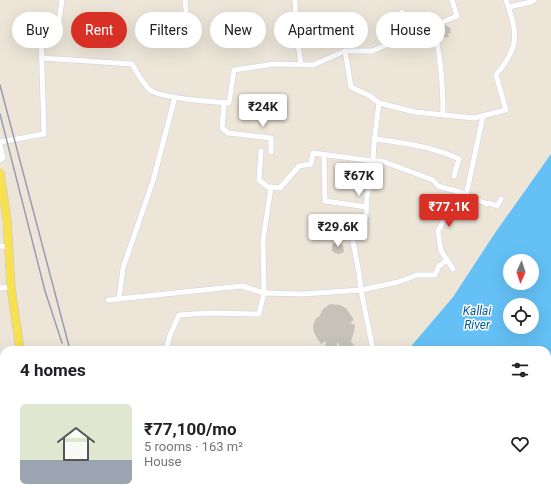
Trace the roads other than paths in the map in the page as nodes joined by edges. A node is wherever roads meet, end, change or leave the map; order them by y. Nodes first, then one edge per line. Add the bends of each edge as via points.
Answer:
1 (62, 0) edge
2 (185, 0) edge
3 (295, 0) edge
4 (452, 0) edge
5 (506, 0) edge
6 (534, 0) edge
7 (509, 7) junction
8 (186, 12) dead end
9 (445, 21) edge
10 (380, 48) edge
11 (439, 48) edge
12 (345, 51) junction
13 (42, 58) junction
14 (301, 65) junction
15 (176, 97) junction
16 (224, 103) junction
17 (379, 103) junction
18 (443, 115) junction
19 (483, 116) junction
20 (374, 139) junction
21 (0, 142) edge
22 (0, 146) edge
23 (261, 151) dead end
24 (271, 152) dead end
25 (324, 155) junction
26 (0, 160) edge
27 (373, 161) junction
28 (0, 173) edge
29 (454, 176) dead end
30 (271, 187) junction
31 (466, 196) junction
32 (501, 199) dead end
33 (367, 207) junction
34 (4, 247) edge
35 (447, 260) junction
36 (453, 268) dead end
37 (0, 288) edge
38 (11, 288) junction
39 (361, 290) junction
40 (264, 292) junction
41 (119, 299) junction
42 (108, 300) dead end
43 (372, 344) dead end
44 (19, 346) edge
45 (167, 346) edge

1 - 13 street via 57,35 41,38
2 - 8 street
3 - 14 street
4 - 9 street via 457,16
5 - 7 street
6 - 7 street
7 - 19 street via 515,34 514,47 496,75 506,110
10 - 12 street via 372,51
11 - 18 street
12 - 14 street via 313,65
12 - 17 street via 351,87
13 - 15 street via 132,64 149,90
13 - 21 street via 44,134
14 - 16 street via 275,64 234,70 229,103
15 - 16 street
15 - 41 street via 153,181 123,268
16 - 24 street via 222,128 228,133 271,138
17 - 18 street via 414,112
17 - 20 street
18 - 19 street via 474,118
19 - 31 street
20 - 27 street
20 - 29 street via 449,154 459,159
22 - 26 street via 3,158
23 - 30 street via 259,180
25 - 27 street
25 - 30 street via 313,153 311,164 299,166 280,188
25 - 33 street via 325,201
27 - 31 street via 398,166 434,180 438,186
27 - 33 street
28 - 34 main road via 7,220
30 - 40 street via 263,240
31 - 32 street via 497,206
31 - 35 street via 461,209 447,214 438,231 441,251
33 - 39 street via 366,218 348,220
34 - 38 main road
35 - 36 street
35 - 39 street via 439,266 436,275 417,276
37 - 38 street
38 - 44 main road
39 - 40 street via 303,294
39 - 43 street
40 - 41 street via 242,286
40 - 45 street via 259,314 179,315
41 - 42 street

